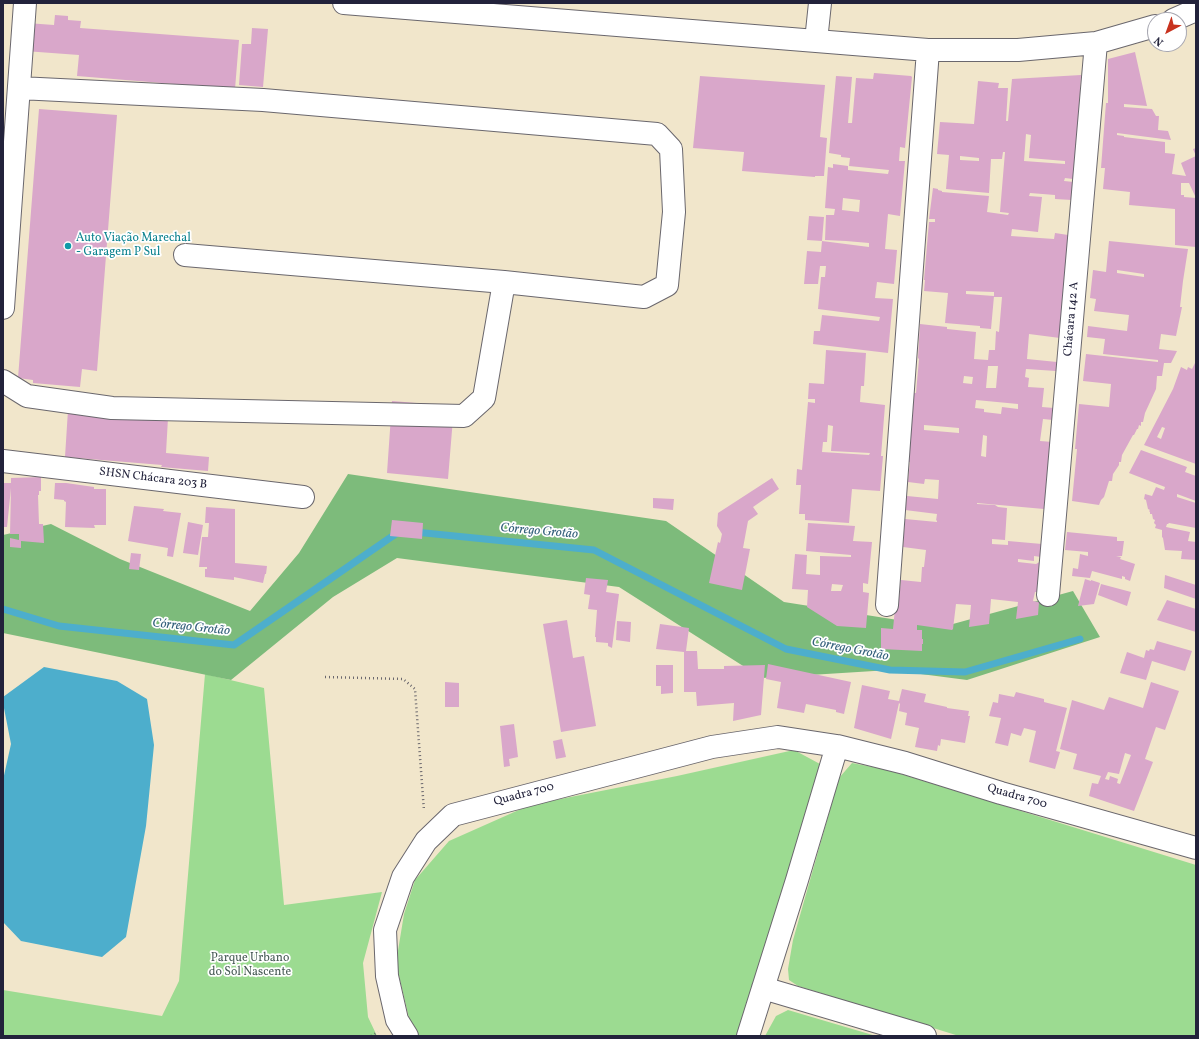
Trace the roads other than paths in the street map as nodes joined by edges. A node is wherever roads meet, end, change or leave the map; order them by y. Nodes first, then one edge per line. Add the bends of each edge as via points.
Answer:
1 (25, 3) edge
2 (344, 3) edge
3 (820, 3) edge
4 (1147, 28) edge
5 (816, 41) junction
6 (1096, 43) junction
7 (928, 50) junction
8 (19, 88) junction
9 (185, 255) dead end
10 (504, 282) junction
11 (3, 308) edge
12 (3, 381) edge
13 (3, 461) edge
14 (303, 497) dead end
15 (1048, 594) dead end
16 (887, 605) dead end
17 (837, 746) junction
18 (1196, 848) edge
19 (763, 988) junction
20 (407, 1036) edge
21 (748, 1036) edge
22 (925, 1036) edge

1 - 8 street
2 - 5 street
3 - 5 street
4 - 6 street
5 - 7 street
6 - 7 street via 1018,50
6 - 15 street, Chácara 142 A
7 - 16 street
8 - 10 street via 263,100 657,134 671,149 674,212 667,285 644,296
8 - 11 street
9 - 10 street
10 - 12 street via 484,398 464,416 112,408 27,396
13 - 14 street, SHSN Chácara 203 B
17 - 18 street, Quadra 700 via 905,763
17 - 19 street
17 - 20 street, Quadra 700 via 778,737 712,747 453,815 426,841 403,877 385,930 387,976 397,1020
19 - 21 street
19 - 22 street

